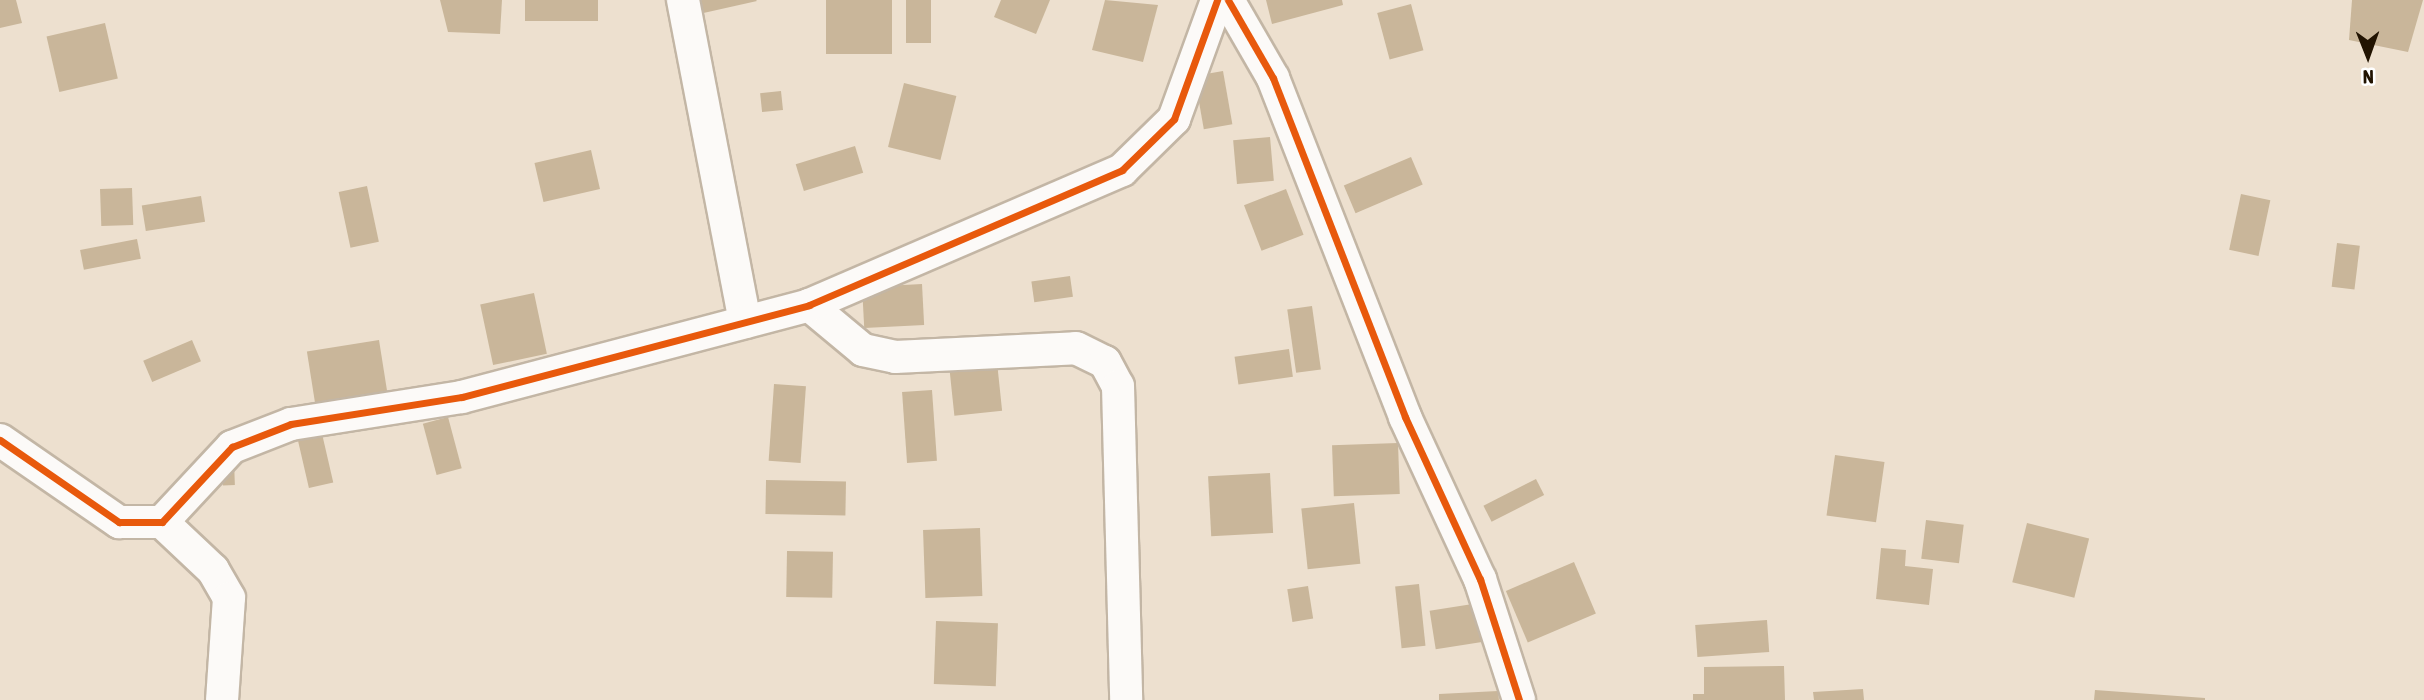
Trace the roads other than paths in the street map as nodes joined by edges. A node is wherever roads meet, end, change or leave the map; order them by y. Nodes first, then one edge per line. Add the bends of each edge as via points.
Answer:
1 (683, 0) edge
2 (1217, 0) edge
3 (1228, 0) edge
4 (808, 305) junction
5 (745, 322) junction
6 (0, 440) edge
7 (162, 522) junction
8 (222, 700) edge
9 (1126, 700) edge
10 (1519, 700) edge

1 - 5 street
2 - 4 street via 1174,119 1122,170
3 - 10 street via 1273,78 1405,417 1480,579
4 - 5 street
4 - 9 street via 863,350 895,357 1076,348 1105,362 1118,386
5 - 7 street via 462,397 291,424 232,447
6 - 7 street via 119,522
7 - 8 street via 213,570 229,598

